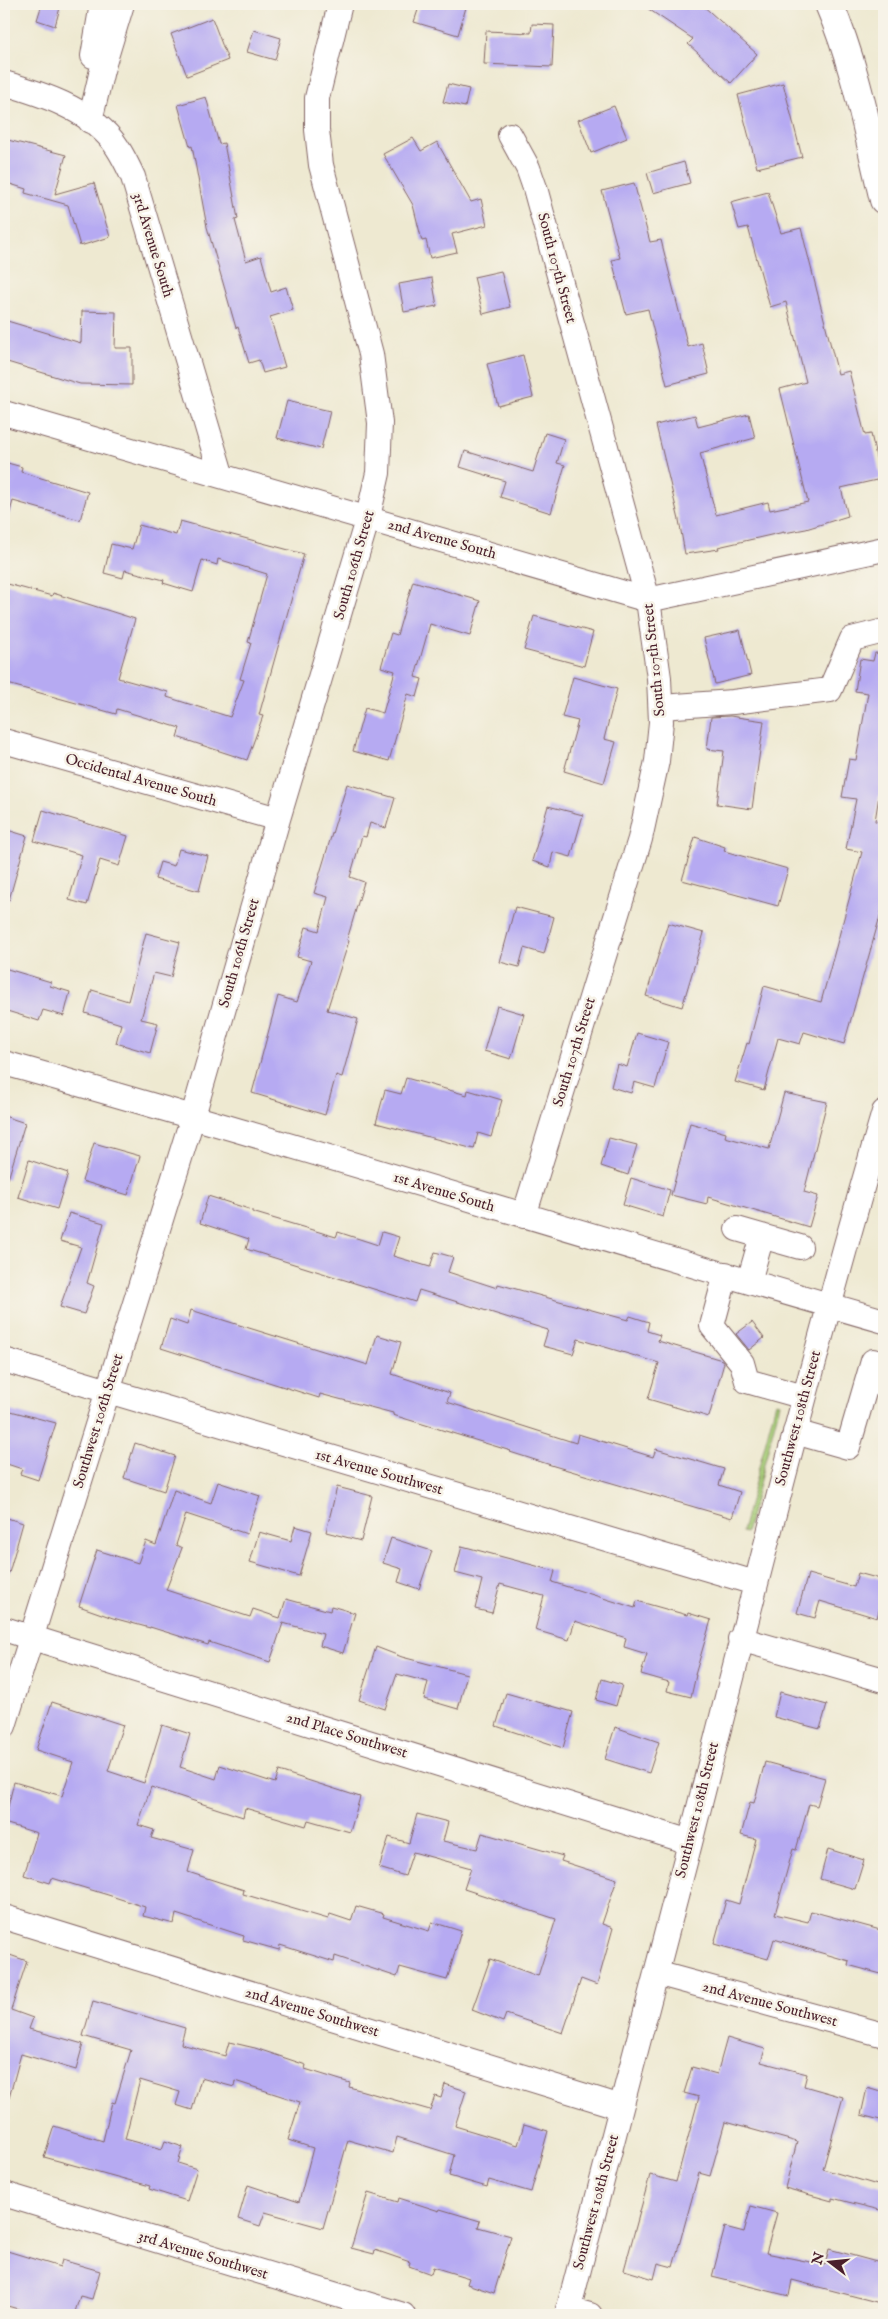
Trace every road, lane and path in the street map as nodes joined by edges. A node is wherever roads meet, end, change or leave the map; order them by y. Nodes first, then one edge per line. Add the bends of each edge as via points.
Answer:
1 (102, 4) edge
2 (122, 4) edge
3 (340, 4) edge
4 (829, 4) edge
5 (4, 83) edge
6 (85, 118) junction
7 (510, 136) dead end
8 (884, 200) edge
9 (4, 412) edge
10 (221, 474) junction
11 (368, 517) junction
12 (884, 549) edge
13 (648, 600) junction
14 (884, 631) edge
15 (660, 707) junction
16 (4, 740) edge
17 (278, 819) junction
18 (4, 1063) edge
19 (884, 1112) edge
20 (193, 1116) junction
21 (524, 1216) junction
22 (737, 1229) dead end
23 (762, 1236) junction
24 (800, 1247) dead end
25 (726, 1274) junction
26 (749, 1281) junction
27 (828, 1305) junction
28 (884, 1321) edge
29 (4, 1360) edge
30 (884, 1364) edge
31 (107, 1392) junction
32 (804, 1397) junction
33 (795, 1432) junction
34 (754, 1583) junction
35 (4, 1629) edge
36 (31, 1637) junction
37 (740, 1639) junction
38 (884, 1680) edge
39 (4, 1726) edge
40 (690, 1842) junction
41 (4, 1917) edge
42 (656, 1973) junction
43 (884, 2035) edge
44 (621, 2107) junction
45 (4, 2194) edge
46 (575, 2313) edge
47 (403, 2315) edge

1 - 6 street
2 - 6 street
3 - 11 street, South 106th Street via 317,98 317,130 321,165 371,354 380,423 378,473
4 - 8 main road via 854,76
5 - 6 street, 3rd Avenue South via 45,95
6 - 10 street, 3rd Avenue South via 111,139 133,177
7 - 13 street, South 107th Street via 535,188
9 - 10 street, 2nd Avenue South
10 - 11 street, 2nd Avenue South
11 - 13 street, 2nd Avenue South
11 - 17 street, South 106th Street
12 - 13 street, 2nd Avenue South
13 - 15 street, South 107th Street
14 - 15 street via 852,639 830,690
15 - 21 street, South 107th Street via 657,761 640,839
16 - 17 street, Occidental Avenue South
17 - 20 street, South 106th Street
18 - 20 street, 1st Avenue South
19 - 27 street, Southwest 108th Street
20 - 21 street, 1st Avenue South
20 - 31 street, Southwest 106th Street
21 - 25 street, 1st Avenue South
22 - 23 street
23 - 24 street
23 - 26 street
25 - 26 street, 1st Avenue South
25 - 32 street via 712,1326 742,1363 747,1381
26 - 27 street, 1st Avenue South
27 - 28 street, 1st Avenue South
27 - 32 street, Southwest 108th Street
29 - 31 street, 1st Avenue Southwest
30 - 33 street via 873,1361 848,1447
31 - 34 street, 1st Avenue Southwest
31 - 36 street, Southwest 106th Street
32 - 33 street, Southwest 108th Street
33 - 34 street, Southwest 108th Street
34 - 37 street, Southwest 108th Street
35 - 36 street, 2nd Place Southwest
36 - 39 street, Southwest 106th Street
36 - 40 street, 2nd Place Southwest
37 - 38 street
37 - 40 street, Southwest 108th Street
40 - 42 street, Southwest 108th Street
41 - 44 street, 2nd Avenue Southwest
42 - 43 street, 2nd Avenue Southwest
42 - 44 street, Southwest 108th Street
44 - 46 street, Southwest 108th Street
45 - 47 street, 3rd Avenue Southwest

